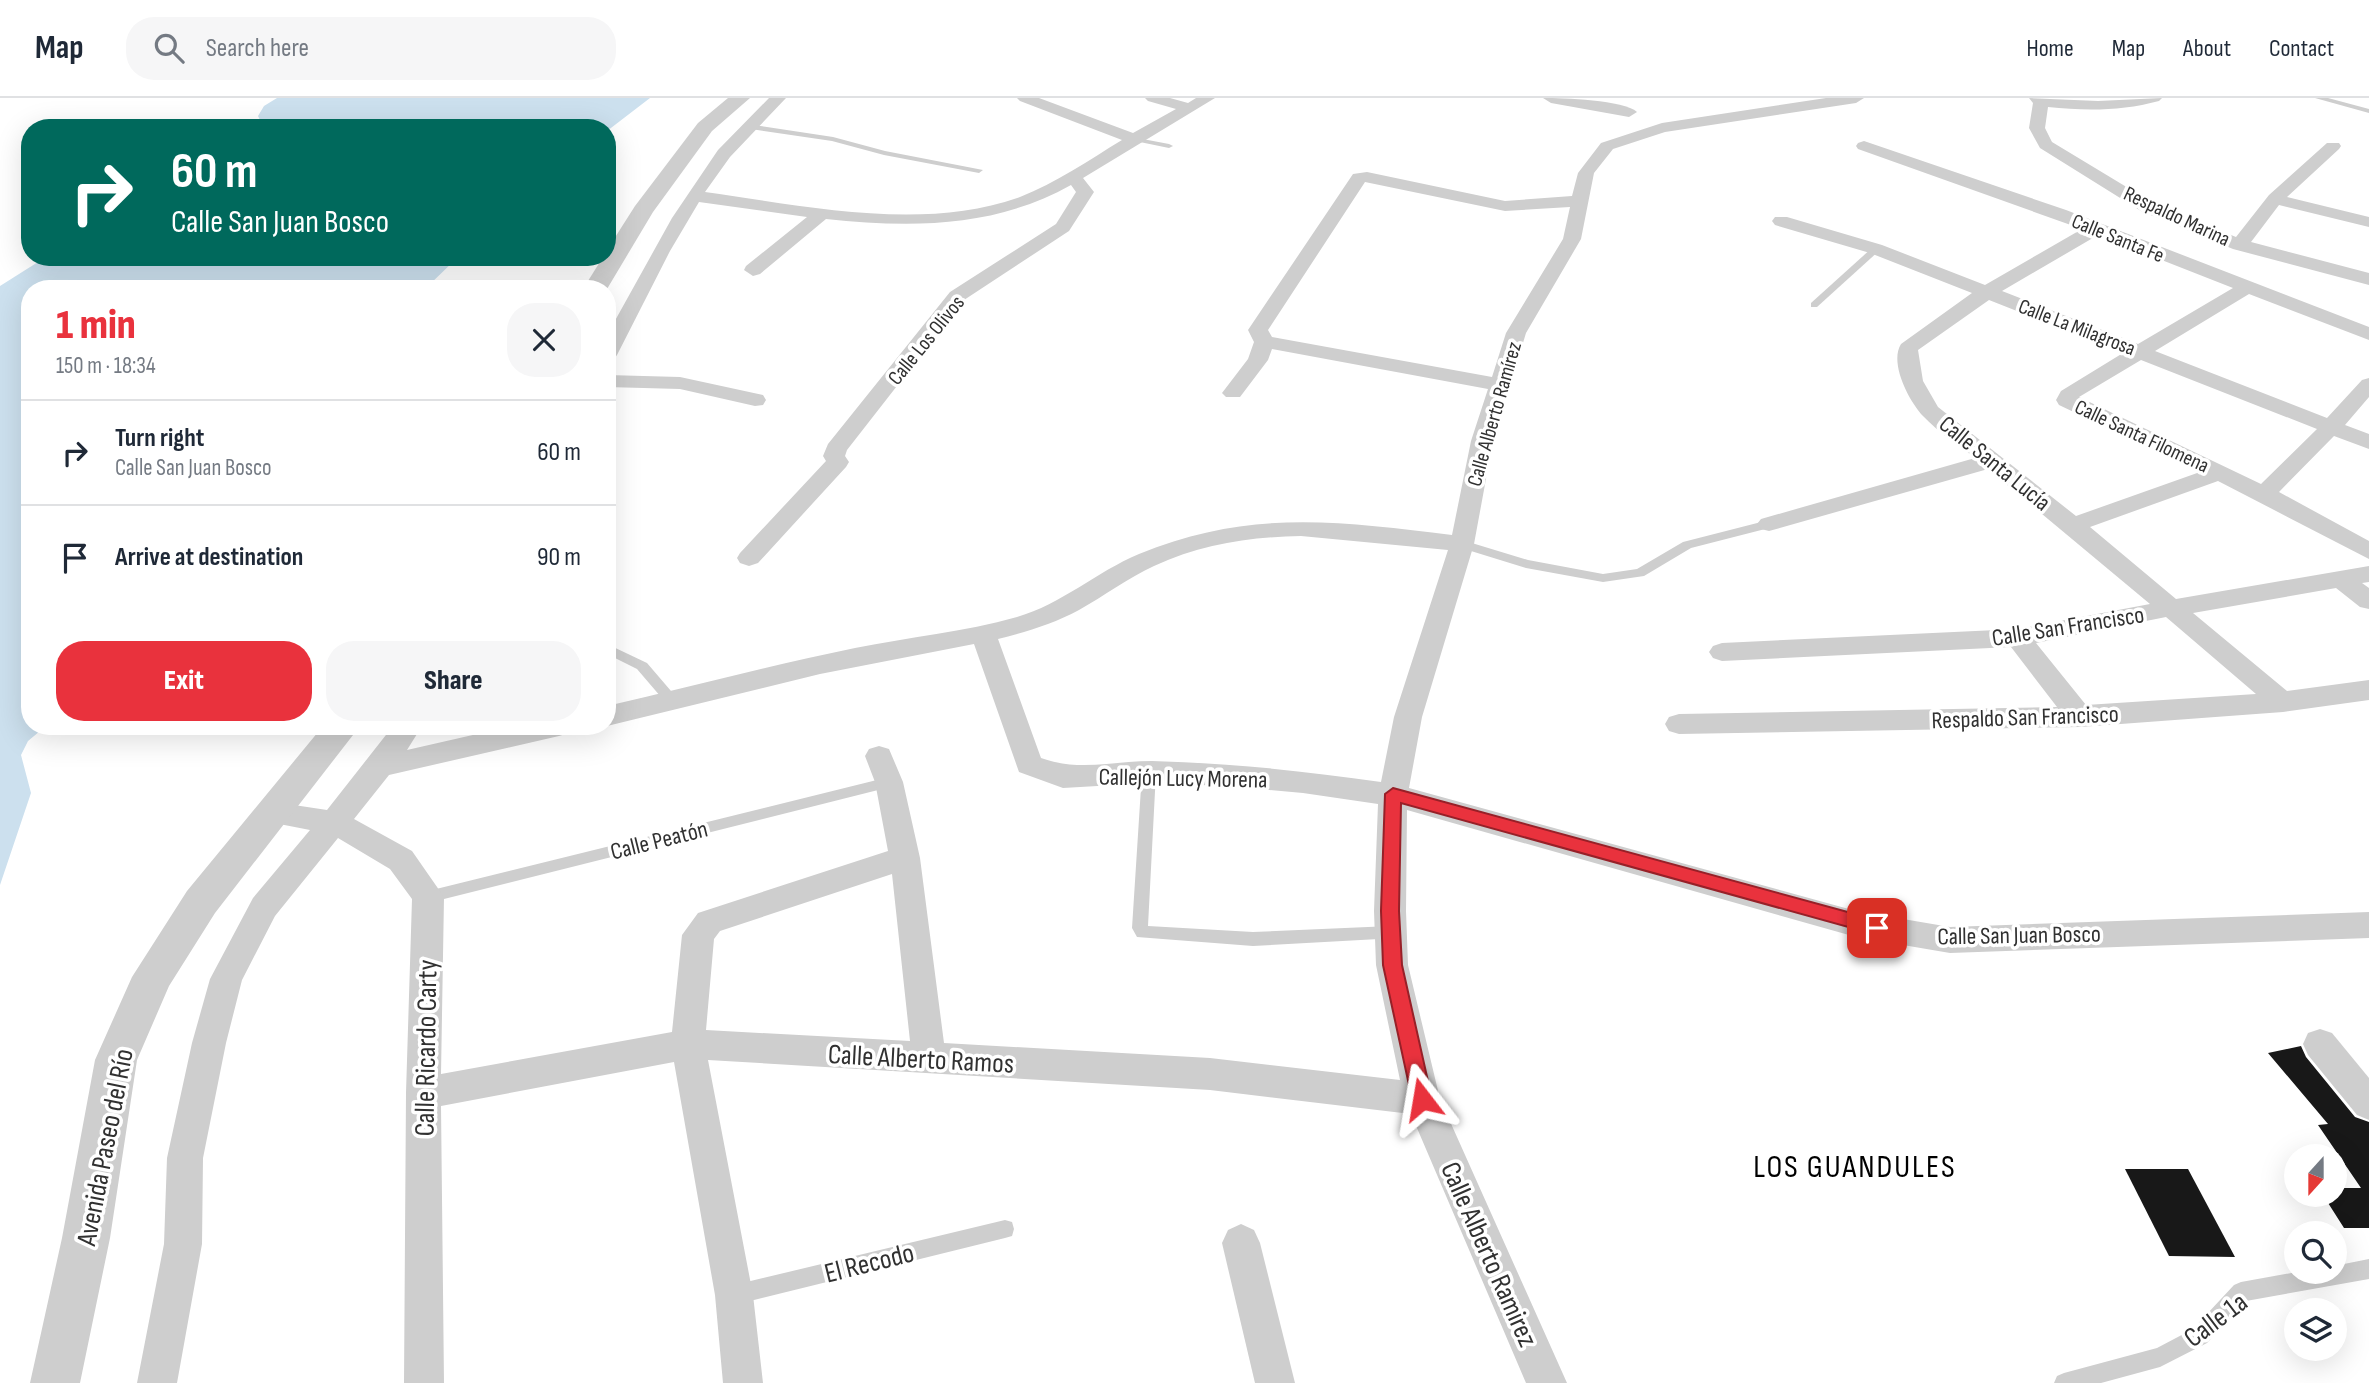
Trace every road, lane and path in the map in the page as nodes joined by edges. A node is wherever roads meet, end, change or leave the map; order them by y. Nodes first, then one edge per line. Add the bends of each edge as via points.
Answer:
1 (740, 98) edge
2 (778, 98) edge
3 (1026, 98) edge
4 (1153, 98) edge
5 (1207, 98) edge
6 (1550, 98) edge
7 (1613, 98) edge
8 (1856, 98) edge
9 (2154, 98) edge
10 (2319, 98) edge
11 (2039, 100) edge
12 (1190, 108) junction
13 (2369, 111) edge
14 (1629, 113) junction
15 (747, 125) junction
16 (1662, 128) junction
17 (1135, 139) junction
18 (1169, 146) dead end
19 (1864, 146) dead end
20 (2333, 146) dead end
21 (979, 170) dead end
22 (1074, 177) junction
23 (694, 196) junction
24 (2274, 199) junction
25 (1580, 201) junction
26 (824, 212) junction
27 (1781, 221) dead end
28 (2369, 222) edge
29 (2095, 229) junction
30 (2239, 245) junction
31 (1876, 248) junction
32 (616, 255) edge
33 (753, 270) dead end
34 (2369, 279) edge
35 (2246, 288) junction
36 (1987, 292) junction
37 (1814, 305) dead end
38 (2369, 334) edge
39 (616, 338) edge
40 (1264, 342) junction
41 (2140, 352) junction
42 (616, 381) edge
43 (2369, 384) edge
44 (1500, 385) junction
45 (1233, 393) dead end
46 (755, 400) dead end
47 (2331, 427) junction
48 (2369, 442) edge
49 (1994, 460) junction
50 (2219, 473) junction
51 (2264, 494) junction
52 (1769, 524) joint
53 (2073, 525) junction
54 (1462, 544) junction
55 (2369, 551) edge
56 (749, 558) dead end
57 (2369, 574) edge
58 (2341, 579) junction
59 (2369, 601) edge
60 (2171, 608) junction
61 (984, 634) junction
62 (2018, 639) junction
63 (1722, 652) dead end
64 (616, 653) edge
65 (2369, 690) edge
66 (672, 701) junction
67 (2283, 702) junction
68 (616, 714) edge
69 (2080, 717) junction
70 (1679, 724) dead end
71 (336, 735) edge
72 (402, 735) edge
73 (519, 735) edge
74 (380, 766) junction
75 (884, 769) joint
76 (1149, 772) junction
77 (1393, 794) junction
78 (274, 813) junction
79 (332, 822) junction
80 (905, 858) junction
81 (428, 897) junction
82 (2369, 925) edge
83 (1391, 933) junction
84 (688, 1044) junction
85 (2320, 1044) dead end
86 (929, 1059) junction
87 (424, 1093) junction
88 (1422, 1099) junction
89 (2369, 1104) edge
90 (1004, 1229) dead end
91 (1241, 1243) dead end
92 (2369, 1269) edge
93 (734, 1295) junction
94 (55, 1383) edge
95 (157, 1383) edge
96 (424, 1383) edge
97 (743, 1383) edge
98 (1275, 1383) edge
99 (1547, 1383) edge
100 (2064, 1383) edge

1 - 32 street via 705,127
2 - 15 street
3 - 17 street
4 - 12 street
5 - 12 street
6 - 14 street
7 - 14 street
8 - 16 street
9 - 11 street via 2104,106
10 - 13 lane
11 - 30 street, Respaldo Marina via 2035,124 2046,145 2147,207
12 - 17 street
14 - 16 street
15 - 21 lane
15 - 23 street
16 - 25 street, Calle Alberto Ramírez via 1607,146 1586,173
17 - 18 lane
17 - 22 street
19 - 29 street, Calle Santa Fe
20 - 24 street
22 - 26 street via 1025,201 980,213 886,219
22 - 56 street, Calle Los Olivos via 1085,192 1063,227 957,296 836,449 838,462
23 - 26 street
23 - 39 street
24 - 28 street
24 - 30 street
25 - 40 street via 1505,206 1359,178 1258,330
25 - 44 street, Calle Alberto Ramírez via 1572,239 1516,334
26 - 33 street
27 - 31 street, Calle La Milagrosa
29 - 35 street, Calle Santa Fe
29 - 36 street, Calle Santa Lucía
30 - 34 street, Respaldo Marina
31 - 36 street, Calle La Milagrosa
31 - 37 lane
35 - 38 street, Calle Santa Fe
35 - 41 street, Calle Santa Filomena
36 - 41 street, Calle La Milagrosa
36 - 49 street, Calle Santa Lucía via 1908,348 1907,365 1913,386 1930,411
40 - 44 street
40 - 45 street via 1258,360
41 - 47 street, Calle La Milagrosa
41 - 50 street, Calle Santa Filomena via 2067,395 2067,400
42 - 46 street via 680,383
43 - 47 street
44 - 54 street, Calle Alberto Ramírez via 1482,441
47 - 48 street, Calle La Milagrosa
47 - 51 street
49 - 52 street
49 - 53 street, Calle Santa Lucía
50 - 51 street, Calle Santa Filomena
50 - 53 street
51 - 55 street, Calle Santa Filomena
52 - 54 lane via 1688,545 1640,573 1603,578 1526,564
53 - 60 street, Calle Santa Lucía
54 - 61 street via 1316,527 1267,527 1214,535 1144,561 1065,609
54 - 77 street, Calle Alberto Ramírez via 1409,717
57 - 58 street, Calle San Francisco
58 - 59 street
58 - 60 street, Calle San Francisco
60 - 62 street, Calle San Francisco
60 - 67 street, Calle Santa Lucía
61 - 66 street via 891,650
61 - 76 street, Callejón Lucy Morena via 1029,765 1063,777
62 - 63 street, Calle San Francisco
62 - 69 street
64 - 66 lane via 642,666
65 - 67 street, Respaldo San Francisco
66 - 68 street
67 - 69 street, Respaldo San Francisco
69 - 70 street, Respaldo San Francisco
71 - 78 street, Avenida Paseo del Río
72 - 74 street
73 - 74 street
74 - 79 street
75 - 80 street
75 - 81 lane, Calle Peatón
76 - 77 street, Callejón Lucy Morena via 1303,782
76 - 83 lane via 1143,932 1253,939
77 - 82 street, Calle San Juan Bosco via 1856,924 1950,940
77 - 83 street, Calle Alberto Ramirez
78 - 79 street
78 - 94 street, Avenida Paseo del Río via 201,902 152,977 116,1060 86,1238
79 - 81 street via 401,860
79 - 95 street via 264,907 226,979 185,1158 183,1244
80 - 84 street via 709,922 698,935
80 - 86 street
81 - 87 street, Calle Ricardo Carty
83 - 88 street, Calle Alberto Ramirez via 1392,965
84 - 86 street, Calle Alberto Ramos
84 - 87 street, Calle Alberto Ramos
84 - 93 street
85 - 89 street
86 - 88 street, Calle Alberto Ramos via 1210,1074
87 - 96 street, Calle Ricardo Carty
88 - 99 street, Calle Alberto Ramirez
90 - 93 lane, El Recodo
91 - 98 street
92 - 100 lane, Calle 1a via 2241,1292 2200,1336 2160,1357
93 - 97 street

